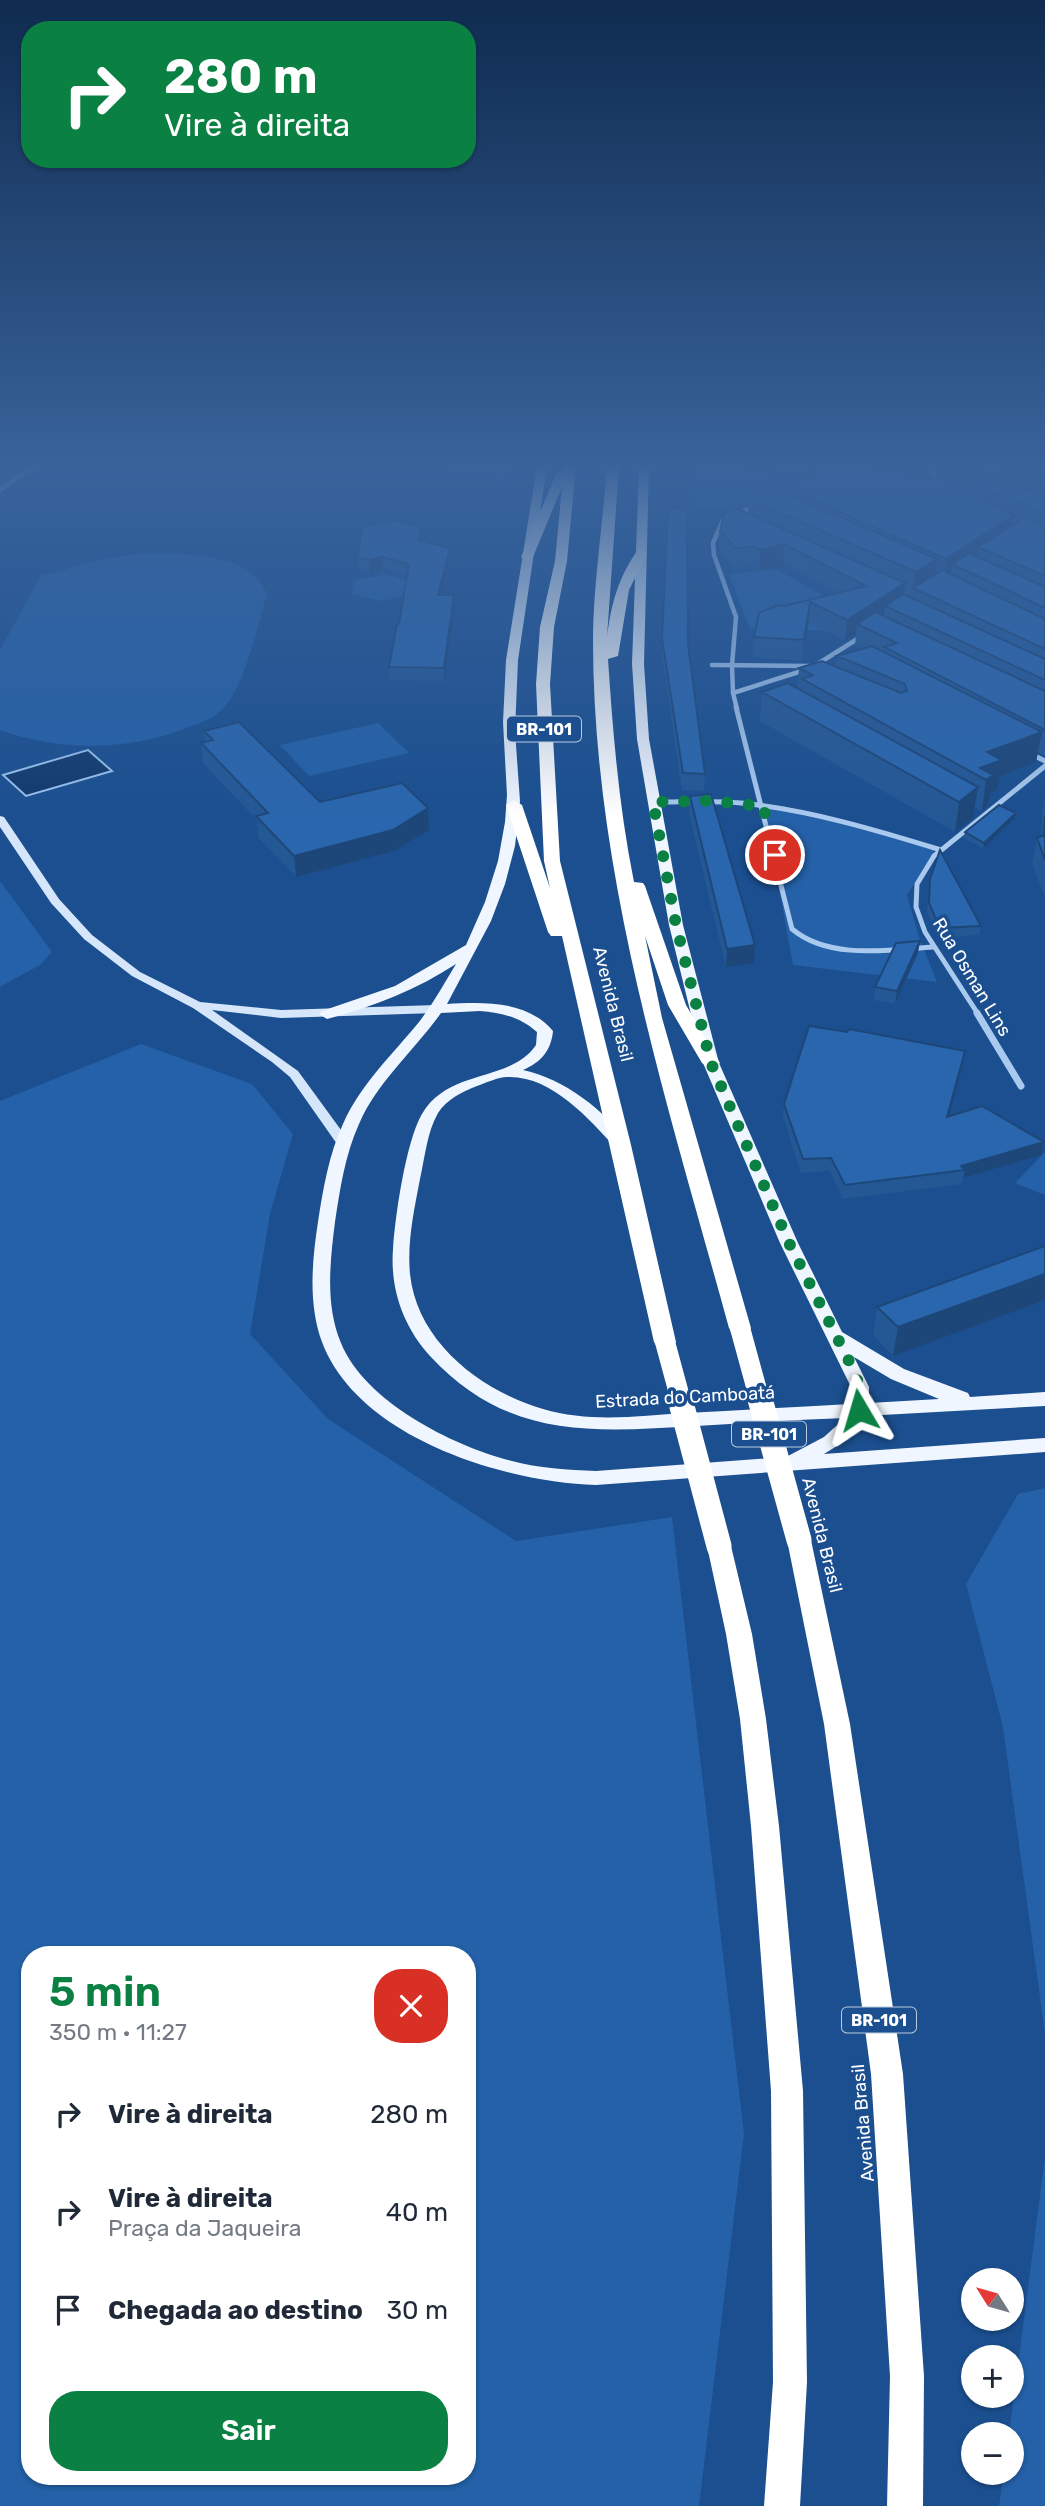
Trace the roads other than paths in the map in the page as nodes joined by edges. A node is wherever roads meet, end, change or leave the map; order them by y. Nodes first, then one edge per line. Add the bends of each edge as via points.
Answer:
1 (523, 583) edge
2 (556, 583) edge
3 (603, 583) edge
4 (624, 583) edge
5 (640, 583) edge
6 (724, 583) edge
7 (872, 629) edge
8 (836, 652) junction
9 (848, 658) edge
10 (712, 665) dead end
11 (732, 665) junction
12 (815, 666) junction
13 (794, 674) junction
14 (805, 679) edge
15 (752, 688) junction
16 (733, 693) junction
17 (764, 695) edge
18 (605, 700) junction
19 (1020, 748) edge
20 (1045, 763) edge
21 (653, 802) junction
22 (513, 805) junction
23 (763, 806) junction
24 (970, 810) edge
25 (982, 817) junction
26 (0, 819) edge
27 (941, 850) junction
28 (621, 857) junction
29 (474, 942) junction
30 (933, 947) junction
31 (583, 991) junction
32 (197, 1005) junction
33 (436, 1009) junction
34 (327, 1014) junction
35 (711, 1063) junction
36 (506, 1072) junction
37 (1021, 1086) dead end
38 (342, 1140) junction
39 (621, 1145) junction
40 (837, 1336) junction
41 (1045, 1399) edge
42 (976, 1402) junction
43 (859, 1410) junction
44 (1045, 1445) edge
45 (775, 1466) junction
46 (782, 2506) edge
47 (905, 2506) edge

1 - 22 main road via 511,672
2 - 31 highway, Avenida Brasil / BR-101 via 542,684 552,861
3 - 18 highway, Avenida Brasil / BR-101 via 600,634
4 - 18 highway
5 - 21 main road via 638,664
6 - 11 street via 736,617
7 - 8 street
8 - 9 street
8 - 12 street
10 - 11 street
11 - 12 street
11 - 16 street
12 - 13 street
13 - 14 street
13 - 15 street
15 - 16 street
15 - 17 street
16 - 23 street
18 - 28 highway, Avenida Brasil / BR-101 via 607,758
19 - 20 street
20 - 25 street, Rua Osman Lins
21 - 23 street
21 - 35 main road via 676,925
22 - 29 main road via 503,871
22 - 31 highway
23 - 27 street via 834,818
23 - 30 street via 797,935 814,943 856,949
24 - 25 street
25 - 27 street, Rua Osman Lins
26 - 32 main road via 55,901 88,937 136,975
27 - 30 street, Rua Osman Lins via 924,871 915,894 917,911
28 - 35 highway via 642,896 677,1005
28 - 47 highway, Avenida Brasil / BR-101, bridge via 653,1018 799,1540 837,1724 887,2074 907,2376
29 - 33 main road
29 - 34 main road via 428,977 400,991
30 - 37 street, Rua Osman Lins
31 - 39 highway, Avenida Brasil / BR-101
32 - 34 main road
32 - 38 main road via 293,1074
33 - 34 main road
33 - 36 main road via 498,1007 537,1022 547,1040 543,1050
33 - 38 main road via 376,1081
35 - 40 main road via 789,1243
36 - 39 main road via 537,1077 572,1094
36 - 43 main road, Estrada do Camboatá via 449,1093 436,1105 422,1131 401,1275 410,1313 446,1360 489,1393 517,1407 582,1423 637,1424
38 - 45 main road via 323,1248 321,1309 337,1356 377,1402 431,1438 486,1462 553,1476 596,1478
39 - 46 highway, Avenida Brasil / BR-101, bridge via 665,1342 719,1546 753,1719 787,2091 790,2382
40 - 42 main road via 917,1385
40 - 43 main road via 860,1387
41 - 42 main road, Estrada do Camboatá
42 - 43 main road, Estrada do Camboatá
43 - 45 main road via 849,1427 826,1446
44 - 45 main road

